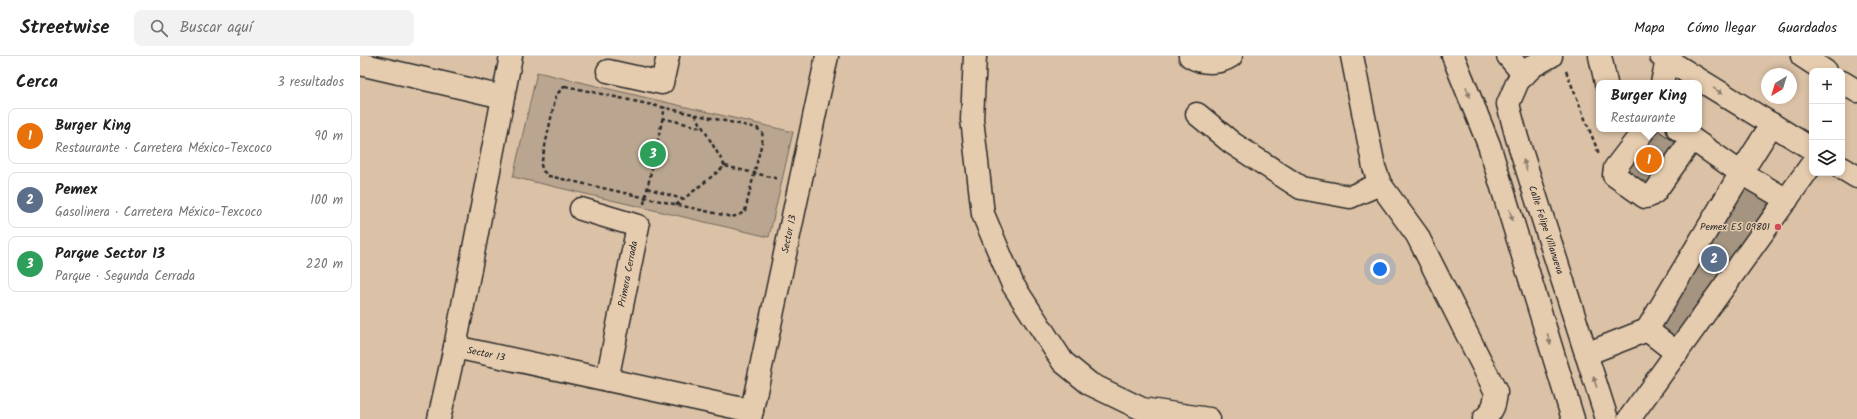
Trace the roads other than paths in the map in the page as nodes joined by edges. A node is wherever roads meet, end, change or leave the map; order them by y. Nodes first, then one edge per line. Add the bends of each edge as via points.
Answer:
1 (511, 56) edge
2 (668, 56) edge
3 (827, 56) edge
4 (975, 56) edge
5 (1190, 56) edge
6 (1230, 56) edge
7 (1352, 56) edge
8 (1508, 56) edge
9 (1600, 56) edge
10 (1802, 56) edge
11 (1458, 58) edge
12 (1664, 58) edge
13 (1557, 60) edge
14 (360, 64) edge
15 (1820, 68) edge
16 (608, 71) dead end
17 (1524, 75) junction
18 (1605, 80) edge
19 (1662, 80) edge
20 (1700, 80) edge
21 (1702, 81) edge
22 (1845, 84) edge
23 (1857, 91) edge
24 (503, 97) junction
25 (1197, 114) dead end
26 (1772, 124) junction
27 (1635, 132) edge
28 (1685, 134) edge
29 (1809, 147) edge
30 (1809, 168) edge
31 (1845, 170) edge
32 (1741, 173) junction
33 (1857, 177) edge
34 (1380, 184) junction
35 (1786, 200) junction
36 (582, 209) dead end
37 (1647, 330) junction
38 (455, 347) junction
39 (1677, 353) junction
40 (1586, 354) junction
41 (607, 380) junction
42 (751, 415) edge
43 (439, 419) edge
44 (1209, 419) edge
45 (1484, 419) edge
46 (1574, 419) edge
47 (1607, 419) edge
48 (1629, 419) edge

1 - 24 main road, Sector 13
2 - 16 main road via 662,83
3 - 42 main road, Sector 13
4 - 44 main road via 972,119 983,214 1013,285 1063,362 1090,384 1142,409
5 - 6 main road via 1211,62 1223,61
7 - 34 main road via 1374,167
8 - 17 main road
9 - 18 main road
10 - 15 main road
11 -> 46 main road via 1489,145
12 - 19 main road
12 -> 20 main road
13 - 17 main road, Calle Felipe Villanueva via 1533,66
14 - 24 main road
40 -> 17 main road, Calle Felipe Villanueva via 1508,104 1518,81
21 -> 26 main road
22 - 23 main road
24 - 38 main road, Sector 13
25 - 34 main road via 1232,143 1301,188 1350,197
26 - 29 main road
26 - 32 main road
27 - 28 main road via 1615,168 1614,175 1645,197 1655,192
28 - 32 main road
30 - 35 main road
31 - 33 main road
32 - 35 main road
32 - 37 main road
34 - 45 main road via 1417,235 1496,392 1495,404
35 - 39 main road
36 - 41 main road, Primera Cerrada via 638,226
37 - 39 main road
37 - 40 main road
38 - 41 main road, Sector 13
38 - 43 main road, Sector 13
39 - 48 main road
47 -> 40 main road, Calle Felipe Villanueva
41 - 42 main road, Sector 13

